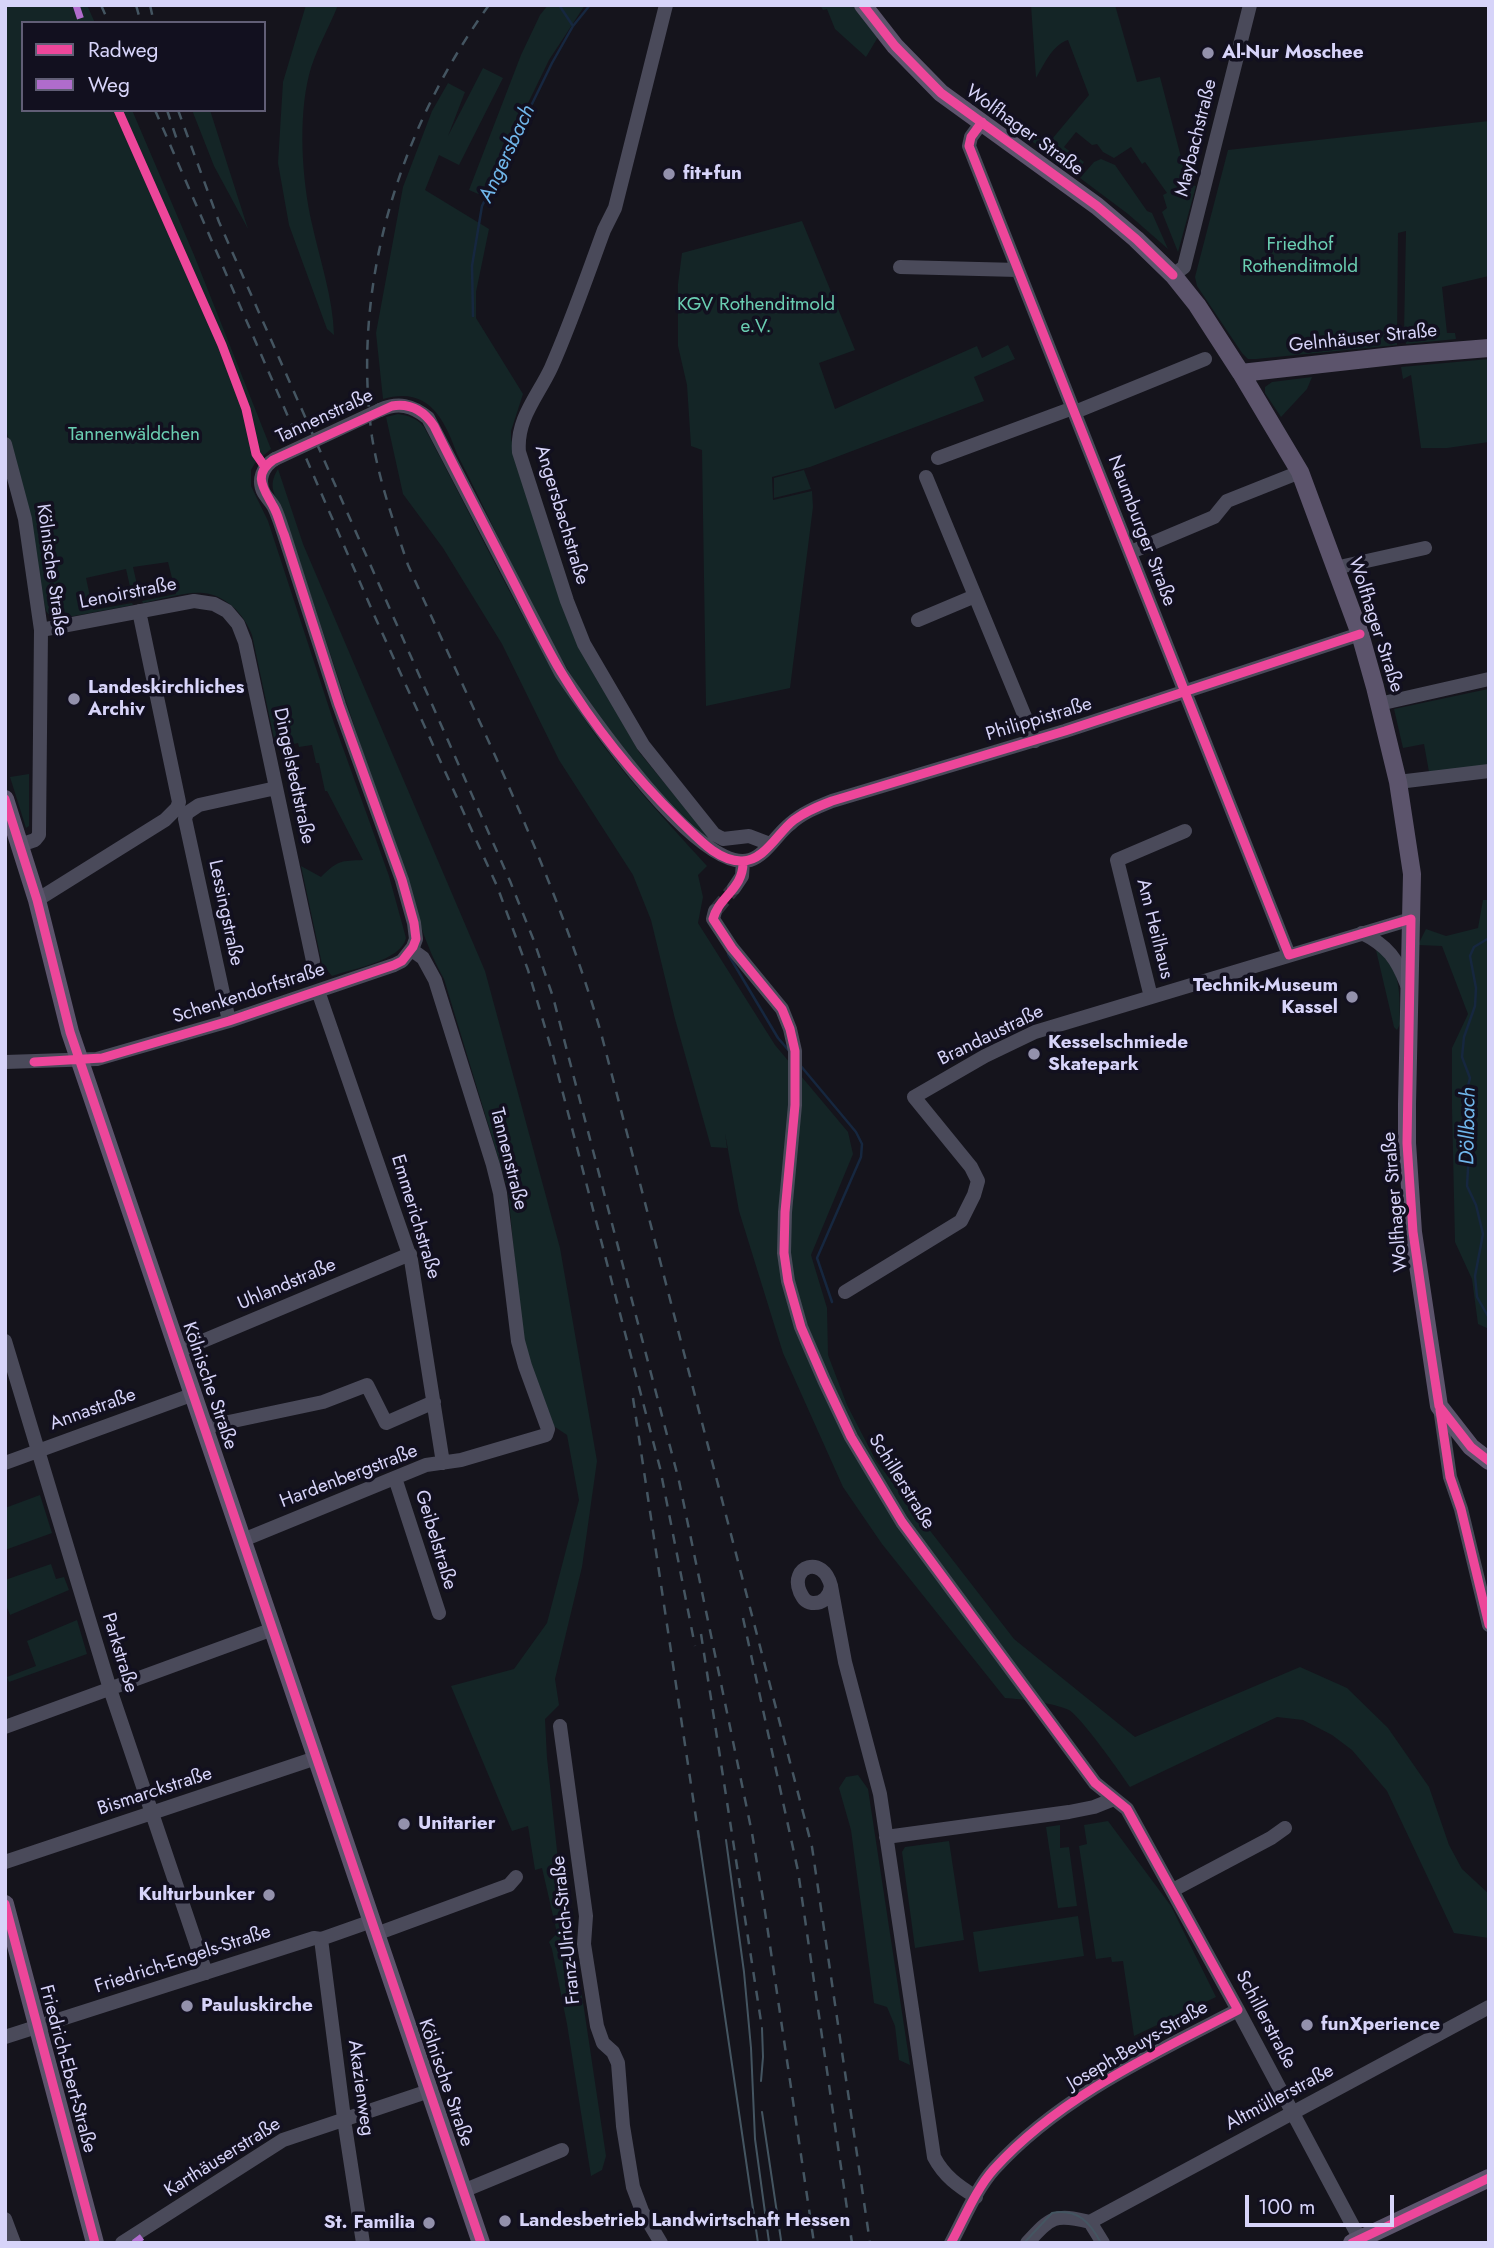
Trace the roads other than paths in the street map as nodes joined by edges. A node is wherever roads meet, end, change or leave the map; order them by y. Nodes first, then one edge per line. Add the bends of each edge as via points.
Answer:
1 (666, 5) edge
2 (863, 5) edge
3 (1250, 5) edge
4 (982, 121) junction
5 (900, 267) dead end
6 (1018, 270) junction
7 (1173, 275) junction
8 (1489, 348) edge
9 (1205, 359) dead end
10 (1241, 373) junction
11 (1074, 410) junction
12 (5, 444) edge
13 (938, 458) dead end
14 (1300, 472) junction
15 (926, 477) dead end
16 (1425, 548) dead end
17 (1131, 552) junction
18 (1335, 568) junction
19 (975, 596) junction
20 (221, 606) joint
21 (139, 611) junction
22 (918, 620) dead end
23 (41, 630) junction
24 (1360, 634) junction
25 (1489, 679) edge
26 (1184, 691) junction
27 (1379, 704) junction
28 (1035, 741) junction
29 (1489, 771) edge
30 (1398, 782) junction
31 (276, 788) junction
32 (5, 799) edge
33 (183, 808) junction
34 (1185, 831) dead end
35 (770, 844) junction
36 (20, 845) junction
37 (743, 862) junction
38 (734, 888) tunnel mouth
39 (37, 900) junction
40 (715, 911) dead end
41 (1411, 919) junction
42 (1362, 933) junction
43 (414, 945) junction
44 (1289, 955) junction
45 (313, 961) dead end
46 (1409, 989) junction
47 (318, 990) junction
48 (1151, 997) junction
49 (229, 1021) junction
50 (80, 1060) junction
51 (5, 1062) edge
52 (410, 1254) junction
53 (845, 1292) dead end
54 (5, 1341) edge
55 (180, 1351) junction
56 (194, 1394) junction
57 (435, 1402) junction
58 (1439, 1406) junction
59 (205, 1427) junction
60 (548, 1429) joint
61 (1471, 1447) junction
62 (38, 1451) junction
63 (1489, 1461) edge
64 (5, 1463) edge
65 (443, 1463) junction
66 (1449, 1468) junction
67 (395, 1478) junction
68 (243, 1539) junction
69 (831, 1586) dead end
70 (439, 1614) dead end
71 (1489, 1625) edge
72 (273, 1629) junction
73 (110, 1689) junction
74 (560, 1726) dead end
75 (5, 1727) edge
76 (316, 1758) junction
77 (1114, 1799) junction
78 (152, 1813) junction
79 (1285, 1828) dead end
80 (886, 1837) junction
81 (5, 1862) edge
82 (516, 1877) dead end
83 (1172, 1890) junction
84 (5, 1904) edge
85 (374, 1928) junction
86 (5, 1937) edge
87 (320, 1939) junction
88 (206, 1972) junction
89 (1489, 2007) edge
90 (1238, 2010) junction
91 (34, 2028) junction
92 (5, 2037) edge
93 (429, 2091) junction
94 (1294, 2114) junction
95 (344, 2119) junction
96 (562, 2150) dead end
97 (1489, 2178) edge
98 (463, 2191) junction
99 (976, 2197) junction
100 (5, 2219) edge
101 (1090, 2222) junction
102 (1358, 2241) edge
103 (14, 2243) edge
104 (87, 2243) edge
105 (95, 2243) edge
106 (122, 2243) edge
107 (363, 2243) edge
108 (481, 2243) edge
109 (661, 2243) edge
110 (951, 2243) edge
111 (1027, 2243) edge
112 (1103, 2243) edge

1 - 35 street, Angersbachstraße via 615,208 551,369 529,405 519,452 584,644 643,745 714,834 723,839 749,836
2 - 4 main road, Wolfhager Straße via 941,93
3 - 7 street, Maybachstraße via 1184,267
4 - 6 street, Naumburger Straße via 969,146
4 - 7 main road, Wolfhager Straße via 1097,206
5 - 6 street
6 - 11 street, Naumburger Straße
7 - 10 main road, Wolfhager Straße
8 - 10 main road, Gelnhäuser Straße
9 - 11 street
10 - 14 main road, Wolfhager Straße
11 - 13 street
11 - 17 street, Naumburger Straße
12 - 23 street, Kölnische Straße via 25,519
14 - 17 street via 1227,501 1214,517
14 - 18 main road, Wolfhager Straße
15 - 19 street
16 - 18 street
17 - 26 street, Naumburger Straße
18 - 24 main road, Wolfhager Straße
19 - 22 street
19 - 28 street
20 - 21 street, Lenoirstraße via 194,601
20 - 31 street, Dingelstedtstraße via 242,631
21 - 23 street, Lenoirstraße
21 - 33 street, Lessingstraße
23 - 36 street, Kölnische Straße via 39,835
24 - 26 street, Philippistraße
24 - 27 main road, Wolfhager Straße
25 - 27 street
26 - 28 street, Philippistraße
26 - 44 street, Naumburger Straße
27 - 30 main road, Wolfhager Straße
28 - 35 street, Philippistraße via 822,805 793,821
29 - 30 street
30 - 41 main road, Wolfhager Straße via 1412,874
31 - 33 street
31 - 45 street, Dingelstedtstraße
32 - 36 main road
33 - 39 street
33 - 49 street, Lessingstraße
34 - 48 street, Am Heilhaus via 1117,860
35 - 37 street, Philippistraße via 756,858
36 - 39 main road, Kölnische Straße
37 - 38 street via 742,876
37 - 43 street, Tannenstraße, bridge via 726,858 696,837 633,772 601,731 561,673 428,418 416,409 395,405 275,459 268,463 261,480 275,508 402,880
39 - 50 main road, Kölnische Straße
40 - 77 street, Schillerstraße via 713,919 732,948 782,1009 795,1051 783,1253 801,1326 824,1380 851,1437 902,1522 1095,1783
41 - 42 street, Brandaustraße
41 - 46 main road, Wolfhager Straße
42 - 44 street, Brandaustraße
42 - 46 street via 1384,945
43 - 47 street, Schenkendorfstraße via 394,965
43 - 60 street, Tannenstraße via 435,980 493,1165 517,1341
44 - 48 street, Brandaustraße
46 - 58 main road, Wolfhager Straße via 1410,1190
47 - 49 street, Schenkendorfstraße
47 - 52 street, Emmerichstraße
48 - 53 street, Brandaustraße via 1035,1032 914,1097 971,1167 978,1181 974,1195 961,1221
49 - 50 street, Schenkendorfstraße
50 - 51 street, Schenkendorfstraße
50 - 55 main road, Kölnische Straße
52 - 55 street, Uhlandstraße
52 - 57 street, Emmerichstraße
54 - 62 street, Parkstraße
55 - 56 main road, Kölnische Straße
56 - 59 main road, Kölnische Straße
56 - 62 street, Annastraße
57 - 59 street via 386,1423 367,1385 323,1402
57 - 65 street, Emmerichstraße
58 - 61 main road, Wolfhager Straße
58 - 66 street
59 - 68 main road, Kölnische Straße
60 - 65 street, Hardenbergstraße via 546,1435 471,1460
61 - 63 main road, Wolfhager Straße
61 - 66 street via 1460,1449
62 - 64 street, Annastraße
62 - 73 street, Parkstraße
65 - 67 street, Hardenbergstraße
66 - 71 street
67 - 68 street, Hardenbergstraße
67 - 70 street, Geibelstraße
68 - 72 main road, Kölnische Straße
69 - 80 street
72 - 73 street
72 - 76 main road, Kölnische Straße
73 - 75 street
73 - 78 street, Parkstraße
74 - 109 street, Franz-Ulrich-Straße via 597,2026 618,2063 633,2187
76 - 78 street, Bismarckstraße
76 - 85 main road, Kölnische Straße
77 - 80 street via 1069,1812
77 - 83 street, Schillerstraße via 1127,1809
78 - 81 street, Bismarckstraße
78 - 88 street, Parkstraße
79 - 83 street
80 - 99 street via 934,2157 941,2171
82 - 85 street via 509,1885
83 - 90 street, Schillerstraße
84 - 91 main road, Friedrich-Ebert-Straße
85 - 87 street, Friedrich-Engels-Straße
85 - 93 main road, Kölnische Straße
86 - 91 main road, Friedrich-Ebert-Straße
87 - 88 street, Friedrich-Engels-Straße
87 - 95 street, Akazienweg
88 - 91 street, Friedrich-Engels-Straße
89 - 94 street, Altmüllerstraße
90 - 94 street, Schillerstraße
90 - 99 street, Joseph-Beuys-Straße via 1072,2103 999,2164
91 - 92 street, Friedrich-Engels-Straße
91 - 104 main road, Friedrich-Ebert-Straße via 69,2185
91 - 105 main road, Friedrich-Ebert-Straße
93 - 95 street, Karthäuserstraße
93 - 98 main road, Kölnische Straße
94 - 101 street, Altmüllerstraße
94 - 102 street, Schillerstraße
95 - 106 street, Karthäuserstraße via 283,2140
95 - 107 street, Akazienweg
96 - 98 street
97 - 102 main road
98 - 108 main road, Kölnische Straße
99 - 110 street, Joseph-Beuys-Straße
100 - 103 street
101 - 111 street via 1067,2216 1048,2221
101 - 112 street

